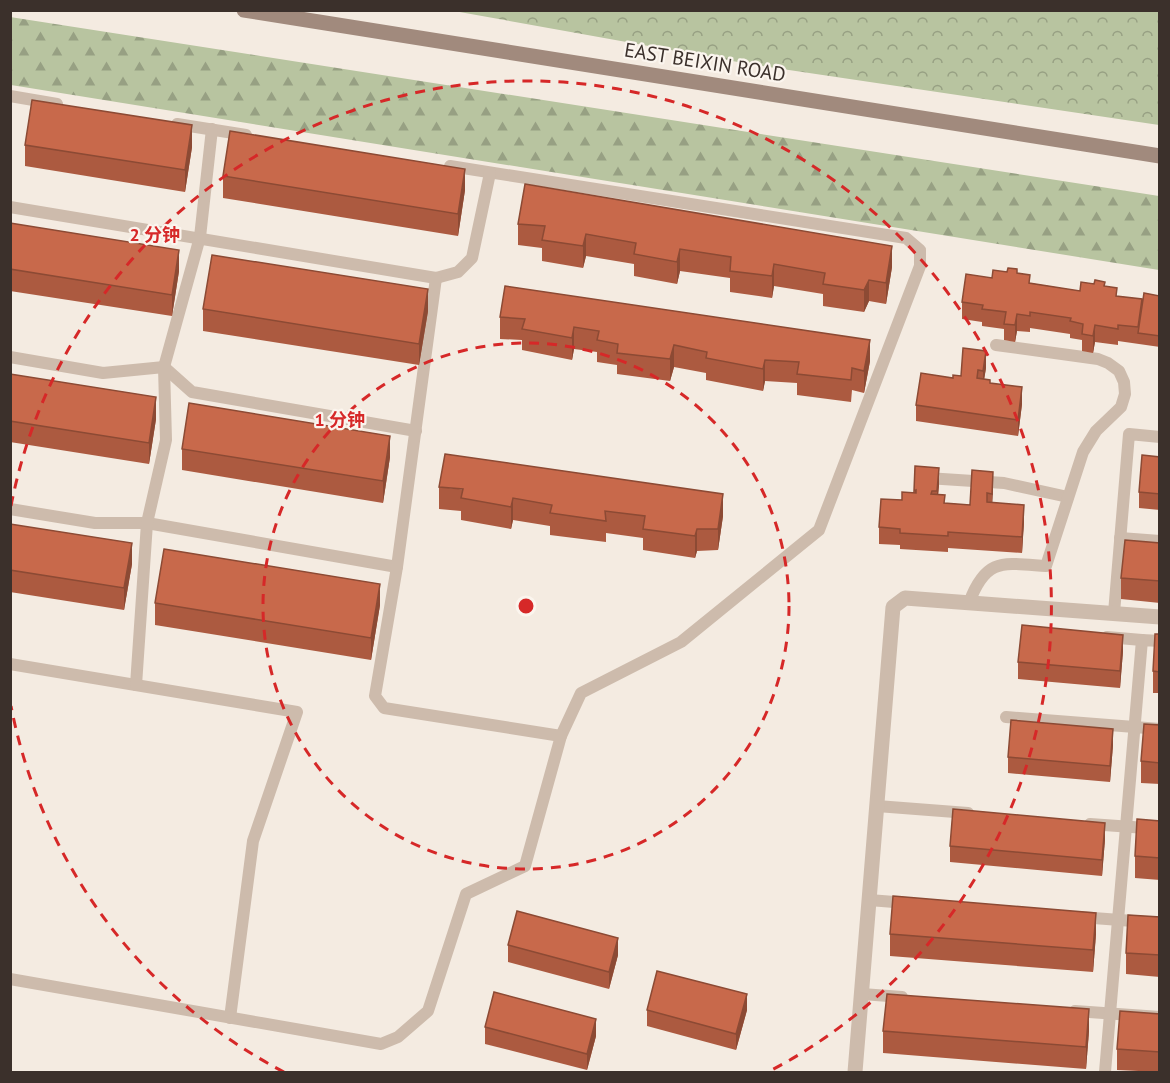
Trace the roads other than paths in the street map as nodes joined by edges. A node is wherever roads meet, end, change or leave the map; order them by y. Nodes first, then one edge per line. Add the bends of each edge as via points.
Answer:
1 (244, 10) edge
2 (10, 96) edge
3 (66, 105) edge
4 (167, 122) edge
5 (212, 129) junction
6 (258, 137) edge
7 (1160, 156) edge
8 (432, 164) edge
9 (490, 173) junction
10 (10, 207) edge
11 (200, 237) junction
12 (436, 278) junction
13 (996, 345) dead end
14 (10, 357) edge
15 (164, 367) junction
16 (416, 431) junction
17 (1160, 437) edge
18 (927, 478) edge
19 (1068, 497) junction
20 (10, 509) edge
21 (147, 523) junction
22 (1120, 538) junction
23 (1160, 541) edge
24 (397, 567) junction
25 (969, 603) junction
26 (1114, 613) junction
27 (1160, 617) edge
28 (1096, 636) edge
29 (1142, 640) junction
30 (1160, 641) edge
31 (11, 667) edge
32 (136, 685) junction
33 (1006, 717) dead end
34 (1135, 727) junction
35 (1160, 729) edge
36 (561, 736) junction
37 (877, 806) junction
38 (984, 815) edge
39 (1078, 823) edge
40 (1126, 826) junction
41 (1160, 829) edge
42 (869, 900) junction
43 (916, 904) edge
44 (1070, 916) edge
45 (1118, 920) junction
46 (1160, 923) edge
47 (10, 980) edge
48 (862, 994) junction
49 (909, 998) edge
50 (1063, 1010) edge
51 (1110, 1013) junction
52 (1160, 1017) edge
53 (230, 1018) junction
54 (855, 1072) edge
55 (1105, 1072) edge

1 - 7 main road, EAST BEIXIN ROAD
2 - 3 lane
4 - 5 lane
5 - 6 lane
5 - 11 lane
8 - 9 lane
9 - 12 lane via 472,258 458,272
9 - 36 lane via 906,238 920,250 920,266 819,530 681,642 581,693
10 - 11 lane
11 - 12 lane
11 - 15 lane
12 - 16 lane
13 - 19 lane via 1098,359 1119,371 1125,394 1121,407 1096,431 1083,452
14 - 15 lane via 102,373
15 - 16 lane via 192,392
15 - 21 lane via 166,440
16 - 24 lane
17 - 22 lane via 1129,434
18 - 19 lane via 1004,483
19 - 25 lane via 1046,566 1010,563 992,567 977,582
20 - 21 lane via 95,523
21 - 24 lane
21 - 32 lane
22 - 23 lane
22 - 26 lane
24 - 36 lane via 375,696 384,708
25 - 26 street
25 - 37 street via 905,598 894,607
26 - 27 street
28 - 29 lane
29 - 30 lane
29 - 34 lane
31 - 32 lane
32 - 53 lane via 297,712 254,842
33 - 34 lane
34 - 35 lane
34 - 40 lane
36 - 53 lane via 525,866 466,894 428,1011 398,1037 381,1044
37 - 38 lane
37 - 42 street
39 - 40 lane
40 - 41 lane
40 - 45 lane
42 - 43 lane
42 - 48 street
44 - 45 lane
45 - 46 lane
45 - 51 lane
47 - 53 lane
48 - 49 lane
48 - 54 street
50 - 51 lane
51 - 52 lane
51 - 55 lane

